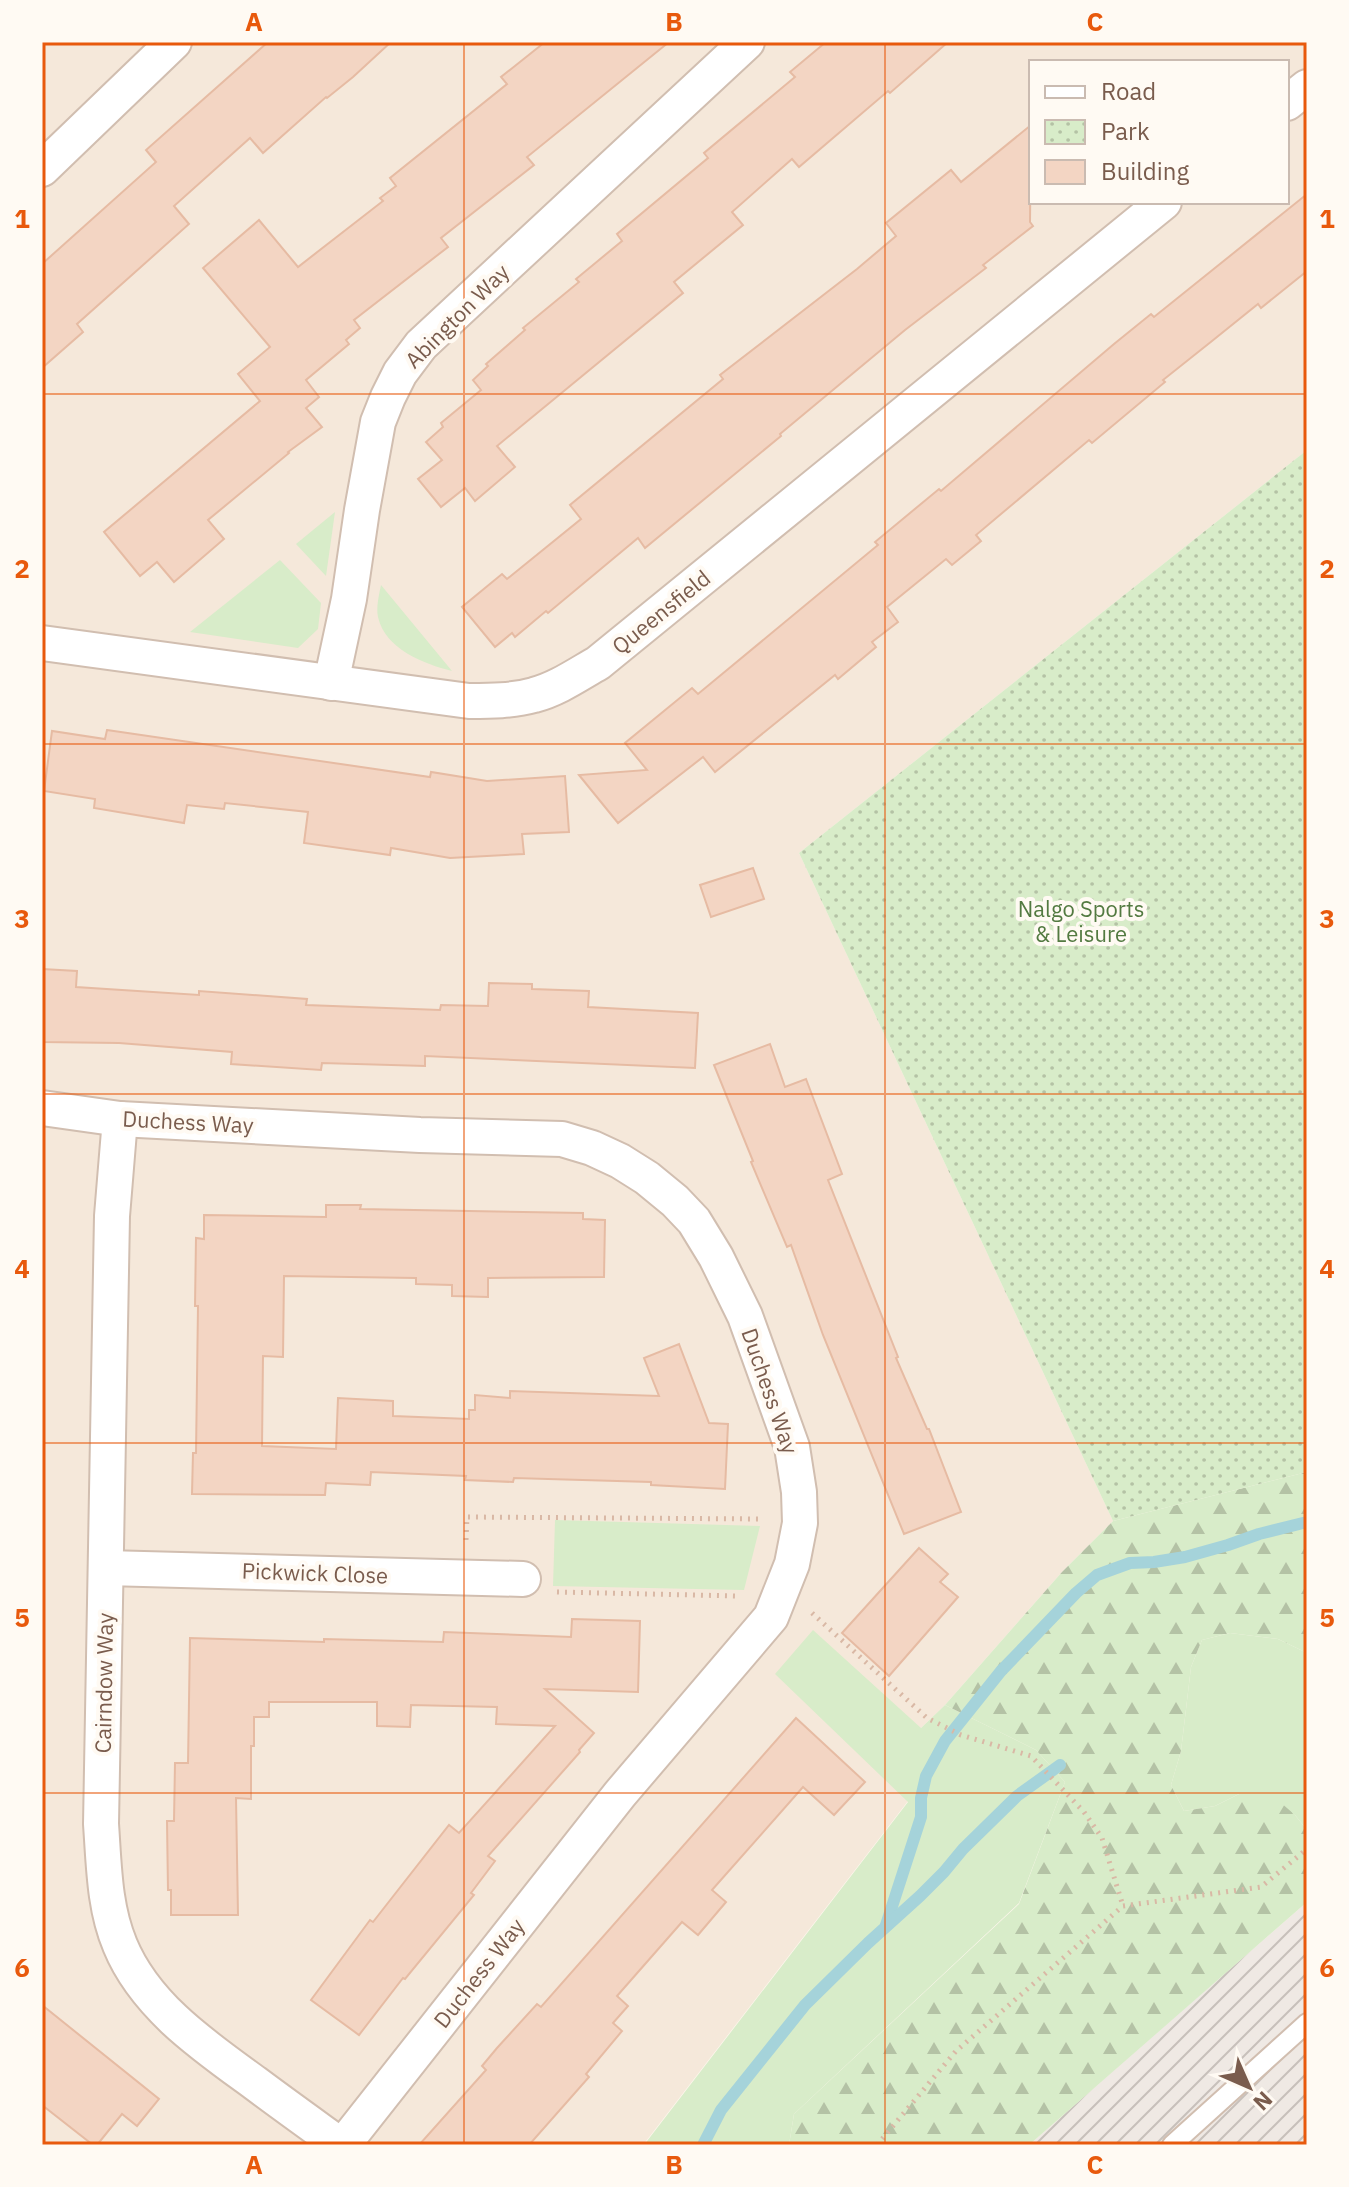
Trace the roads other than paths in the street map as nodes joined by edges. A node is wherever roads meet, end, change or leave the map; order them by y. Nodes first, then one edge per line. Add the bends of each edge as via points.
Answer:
1 (174, 42) edge
2 (747, 42) edge
3 (1307, 87) edge
4 (1289, 101) edge
5 (42, 169) edge
6 (1162, 204) edge
7 (42, 643) edge
8 (331, 683) junction
9 (42, 1108) edge
10 (120, 1119) junction
11 (106, 1568) junction
12 (523, 1579) dead end
13 (1307, 2023) edge
14 (342, 2145) edge
15 (1172, 2145) edge

1 - 5 street
2 - 8 street, Abington Way via 421,345 400,373 378,422
3 - 4 street
6 - 8 street, Queensfield via 598,663 562,684 533,695 469,701
7 - 8 street, Queensfield
9 - 10 street, Duchess Way
10 - 11 street, Cairndow Way via 112,1216
10 - 14 street, Duchess Way via 562,1139 620,1161 675,1201 716,1257 745,1316 792,1447 799,1520 792,1564 771,1617 620,1794
11 - 12 street, Pickwick Close
11 - 14 street, Cairndow Way via 101,1824 107,1894 119,1943 143,1986 187,2030
13 - 15 lane

